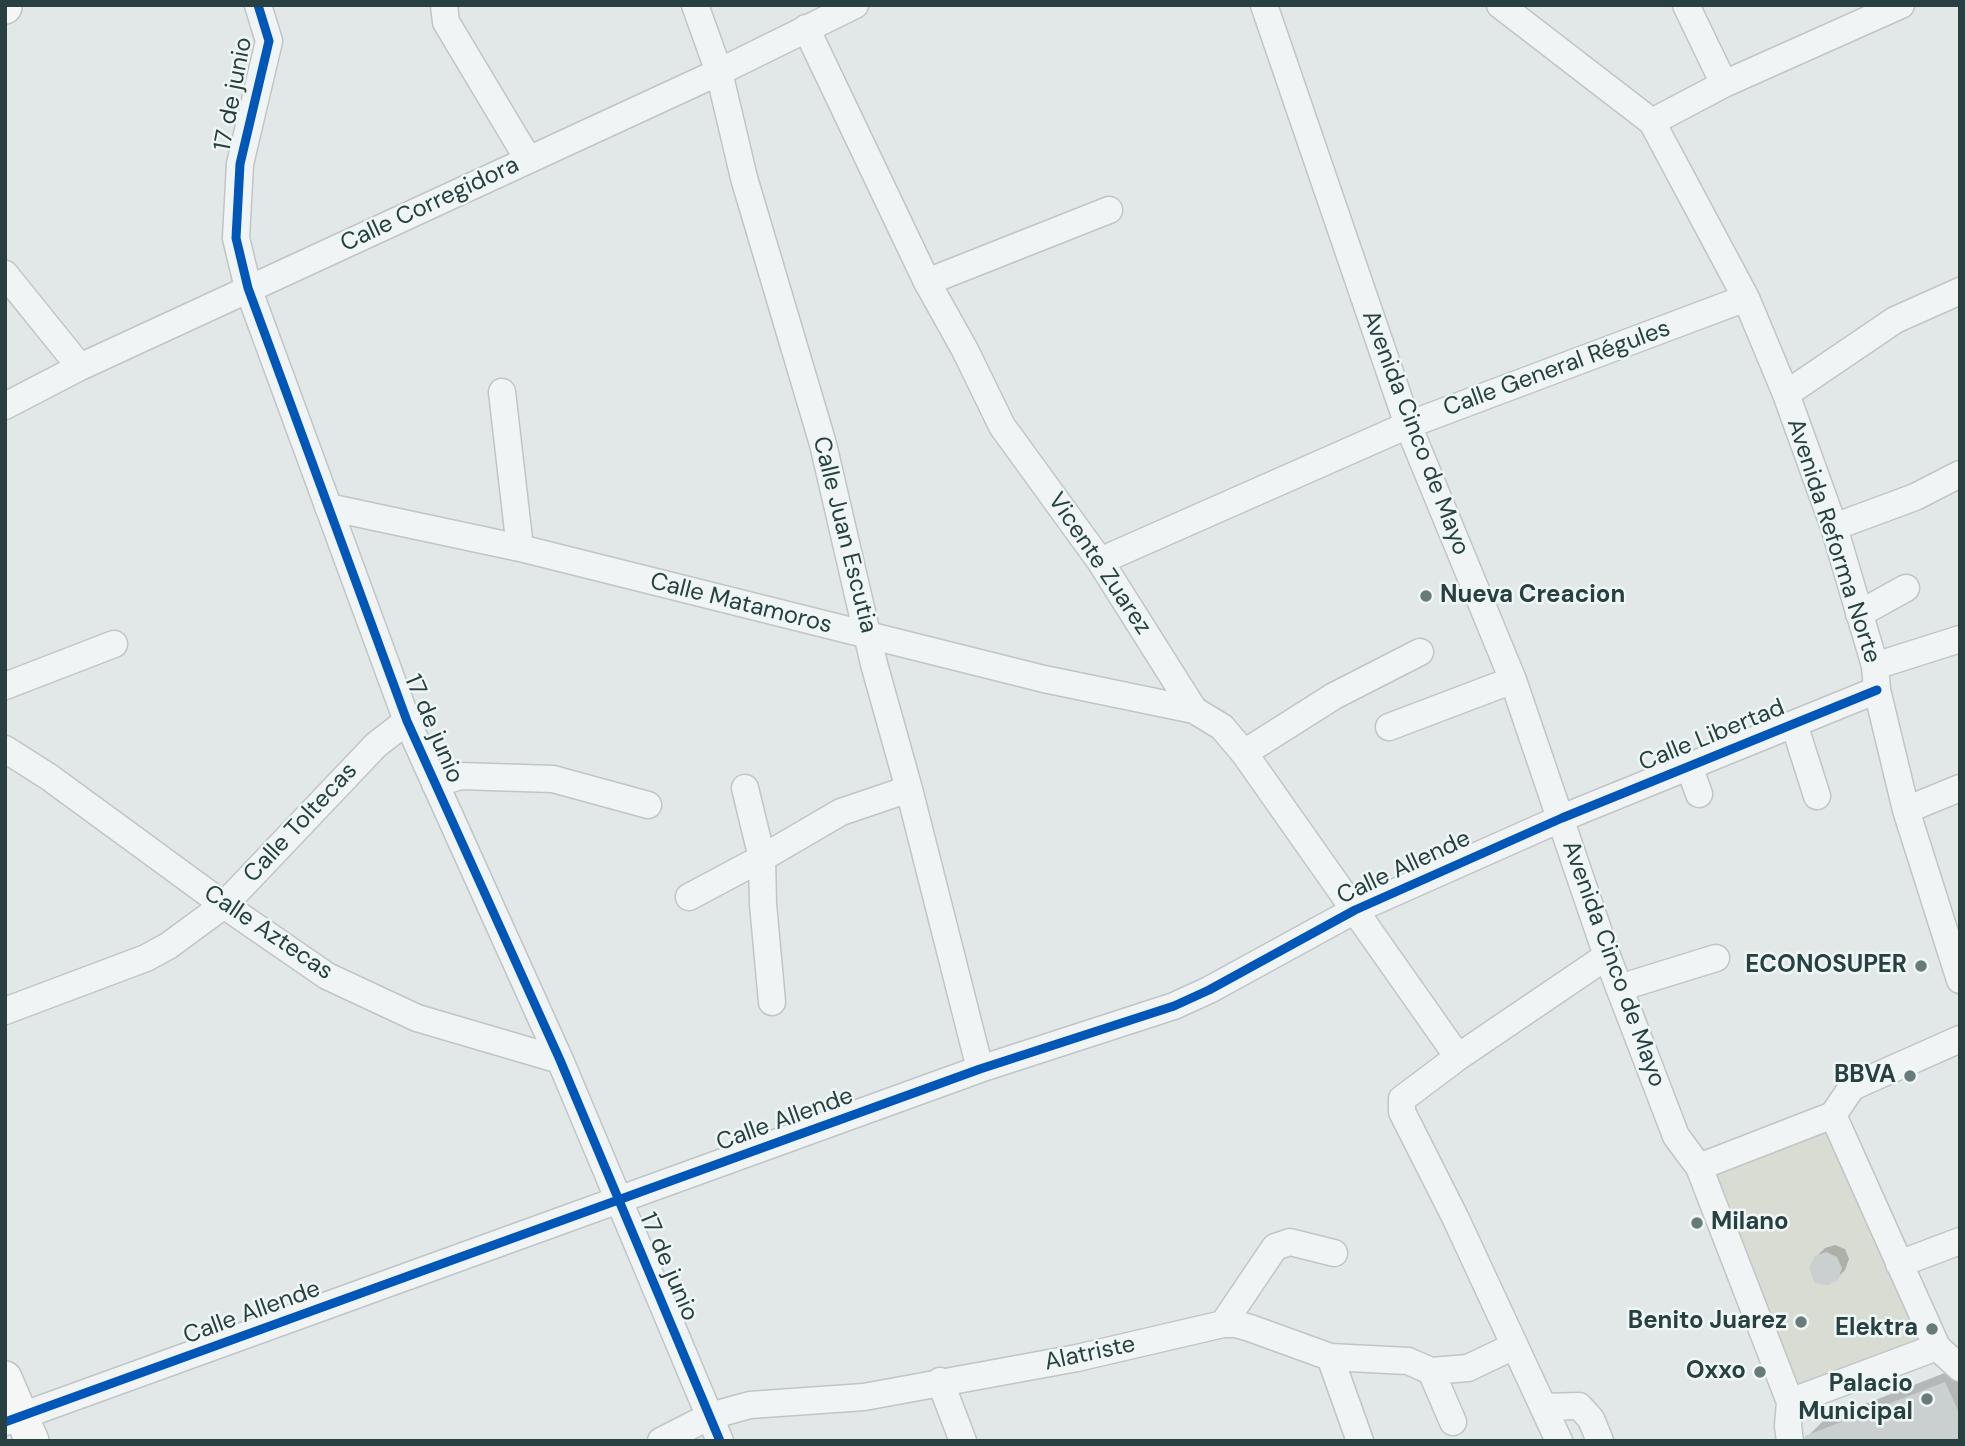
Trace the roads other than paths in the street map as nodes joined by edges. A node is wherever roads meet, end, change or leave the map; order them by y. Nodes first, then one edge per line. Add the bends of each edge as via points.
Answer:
1 (258, 5) edge
2 (444, 5) edge
3 (695, 5) edge
4 (855, 5) edge
5 (1264, 5) edge
6 (1500, 5) edge
7 (1686, 5) edge
8 (1901, 5) edge
9 (806, 28) junction
10 (719, 72) junction
11 (1724, 84) junction
12 (1652, 122) junction
13 (528, 159) junction
14 (1109, 210) dead end
15 (5, 274) edge
16 (927, 282) junction
17 (248, 288) junction
18 (1960, 291) edge
19 (1746, 298) junction
20 (80, 367) junction
21 (502, 392) dead end
22 (1786, 394) junction
23 (5, 406) edge
24 (1408, 425) junction
25 (1960, 474) edge
26 (328, 507) junction
27 (1834, 527) junction
28 (520, 548) junction
29 (1100, 561) junction
30 (1906, 588) dead end
31 (1859, 614) junction
32 (869, 637) junction
33 (1960, 639) edge
34 (114, 644) dead end
35 (1420, 652) dead end
36 (1876, 678) junction
37 (1513, 680) junction
38 (5, 686) edge
39 (1194, 710) junction
40 (407, 721) junction
41 (1794, 724) junction
42 (1389, 727) dead end
43 (5, 749) edge
44 (1244, 753) junction
45 (1689, 766) junction
46 (435, 784) junction
47 (745, 788) dead end
48 (909, 789) junction
49 (1960, 789) edge
50 (1699, 794) dead end
51 (1817, 796) dead end
52 (648, 805) dead end
53 (1906, 810) junction
54 (1562, 818) junction
55 (762, 858) junction
56 (689, 897) dead end
57 (224, 905) junction
58 (1355, 911) junction
59 (1606, 956) junction
60 (1716, 958) dead end
61 (1960, 980) edge
62 (1619, 988) junction
63 (772, 1002) dead end
64 (5, 1011) edge
65 (1960, 1039) edge
66 (1458, 1057) junction
67 (560, 1060) junction
68 (980, 1069) junction
69 (1833, 1115) junction
70 (1699, 1167) junction
71 (620, 1200) junction
72 (1960, 1241) edge
73 (1334, 1253) dead end
74 (1899, 1264) junction
75 (1223, 1324) junction
76 (1514, 1346) junction
77 (1937, 1346) junction
78 (1330, 1357) junction
79 (1959, 1365) edge
80 (1432, 1371) junction
81 (5, 1378) edge
82 (940, 1381) junction
83 (1790, 1402) junction
84 (1543, 1407) junction
85 (710, 1416) junction
86 (1453, 1422) dead end
87 (19, 1427) edge
88 (661, 1441) edge
89 (720, 1441) edge
90 (963, 1441) edge
91 (1360, 1441) edge
92 (1559, 1441) edge
93 (1600, 1441) edge
94 (1790, 1441) edge

1 - 17 street, 17 de junio via 269,41 240,164 236,238
2 - 13 street via 446,22
3 - 10 street, Calle Juan Escutia
4 - 9 street, Calle Corregidora
5 - 24 street, Avenida Cinco de Mayo
6 - 12 street
7 - 11 street
8 - 11 street
9 - 10 street, Calle Corregidora
9 - 16 street, Vicente Zuarez
10 - 13 street, Calle Corregidora
10 - 32 street, Calle Juan Escutia via 744,178 823,444
11 - 12 street
12 - 19 street, Avenida Reforma Norte
13 - 17 street, Calle Corregidora
14 - 16 street
15 - 20 street
16 - 29 street, Vicente Zuarez via 1002,426
17 - 20 street, Calle Corregidora
17 - 26 street, 17 de junio
18 - 22 street via 1895,320
19 - 22 street, Avenida Reforma Norte
19 - 24 street, Calle General Régules
20 - 23 street, Calle Corregidora
21 - 28 street
22 - 27 street, Avenida Reforma Norte
24 - 29 street, Calle General Régules
24 - 37 street, Avenida Cinco de Mayo
25 - 27 street via 1915,497
26 - 28 street, Calle Matamoros
26 - 40 street, 17 de junio
27 - 31 street, Avenida Reforma Norte
28 - 32 street, Calle Matamoros
29 - 39 street, Vicente Zuarez
30 - 31 street
31 - 36 street, Avenida Reforma Norte
32 - 39 street, Calle Matamoros
32 - 48 street, Calle Juan Escutia
33 - 36 street, Calle Libertad
34 - 38 street
35 - 44 street via 1334,696
36 - 41 street, Calle Libertad
36 - 53 street, Avenida Reforma Norte
37 - 42 street
37 - 54 street, Avenida Cinco de Mayo
39 - 44 street, Vicente Zuarez via 1222,727
40 - 46 street, 17 de junio
40 - 57 street, Calle Toltecas via 376,745
41 - 45 street, Calle Libertad
41 - 51 street
43 - 57 street, Calle Aztecas
44 - 58 street, Vicente Zuarez
45 - 50 street
45 - 54 street, Calle Libertad
46 - 52 street via 460,776 553,779
46 - 67 street, 17 de junio
47 - 55 street
48 - 55 street via 841,812
48 - 68 street, Calle Juan Escutia
49 - 53 street
53 - 61 street, Avenida Reforma Norte
54 - 58 street, Calle Allende
54 - 59 street, Avenida Cinco de Mayo
55 - 56 street
55 - 63 street
57 - 64 street, Calle Toltecas via 146,958
57 - 67 street, Calle Aztecas via 327,976 417,1018
58 - 66 street, Vicente Zuarez
58 - 68 street, Calle Allende via 1174,1006
59 - 62 street, Avenida Cinco de Mayo
59 - 66 street
60 - 62 street
62 - 70 street, Avenida Cinco de Mayo via 1676,1136
65 - 69 street via 1852,1087
66 - 76 street via 1402,1099 1402,1112
67 - 71 street, 17 de junio
68 - 71 street, Calle Allende
69 - 70 street
69 - 74 street
70 - 83 street, Avenida Cinco de Mayo
71 - 85 street, 17 de junio
71 - 87 street, Calle Allende
72 - 74 street
73 - 75 street via 1290,1242 1275,1247
74 - 77 street
75 - 78 street, Alatriste via 1250,1328
75 - 82 street, Alatriste via 1077,1358
76 - 80 street, Alatriste via 1468,1368
76 - 84 street
77 - 79 street
77 - 83 street
78 - 80 street, Alatriste via 1408,1361
78 - 91 street
80 - 86 street
81 - 87 main road
82 - 85 street, Alatriste via 864,1397 750,1405
82 - 90 street
83 - 94 street
84 - 92 street
84 - 93 street via 1579,1406 1591,1419
85 - 88 street, Alatriste
85 - 89 street, 17 de junio

